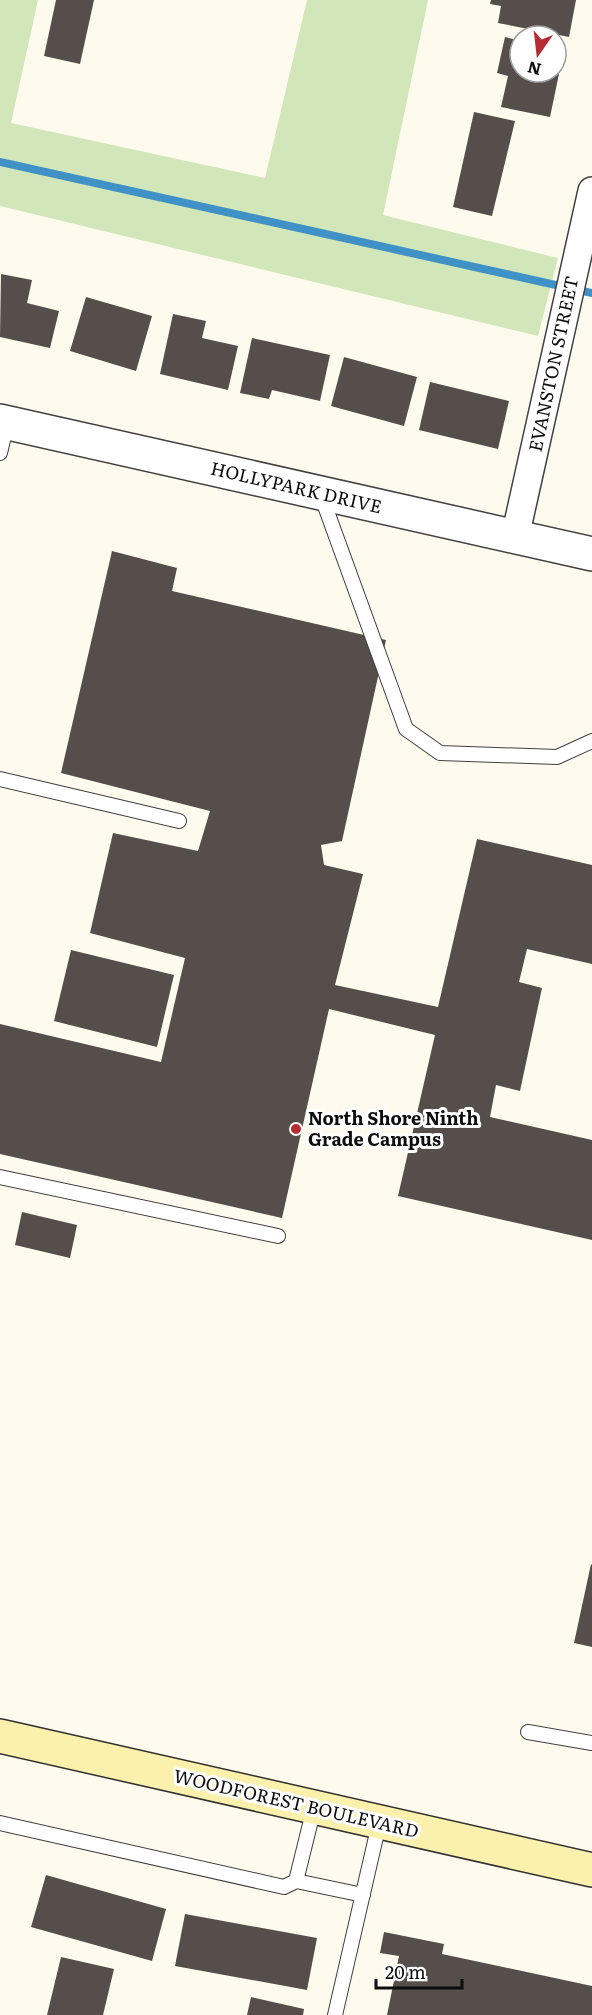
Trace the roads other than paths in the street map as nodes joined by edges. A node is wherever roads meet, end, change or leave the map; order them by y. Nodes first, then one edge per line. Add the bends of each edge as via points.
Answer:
1 (592, 190) edge
2 (2, 432) edge
3 (320, 493) junction
4 (515, 537) junction
5 (592, 554) edge
6 (592, 741) edge
7 (0, 779) edge
8 (179, 821) dead end
9 (0, 1177) edge
10 (278, 1236) dead end
11 (528, 1731) dead end
12 (1, 1739) edge
13 (592, 1743) edge
14 (314, 1808) junction
15 (0, 1823) edge
16 (379, 1824) junction
17 (592, 1870) edge
18 (296, 1881) junction
19 (363, 1896) junction
20 (335, 2015) edge

1 - 4 street, EVANSTON STREET
2 - 3 street, HOLLYPARK DRIVE
3 - 4 street, HOLLYPARK DRIVE
3 - 6 lane via 406,729 440,753 557,757
4 - 5 street, HOLLYPARK DRIVE
7 - 8 lane
9 - 10 lane
11 - 13 lane
12 - 14 main road, WOODFOREST BOULEVARD
14 - 16 main road, WOODFOREST BOULEVARD
14 - 18 lane
15 - 18 lane via 284,1887
16 - 17 main road, WOODFOREST BOULEVARD
16 - 19 lane
18 - 19 lane
19 - 20 lane

